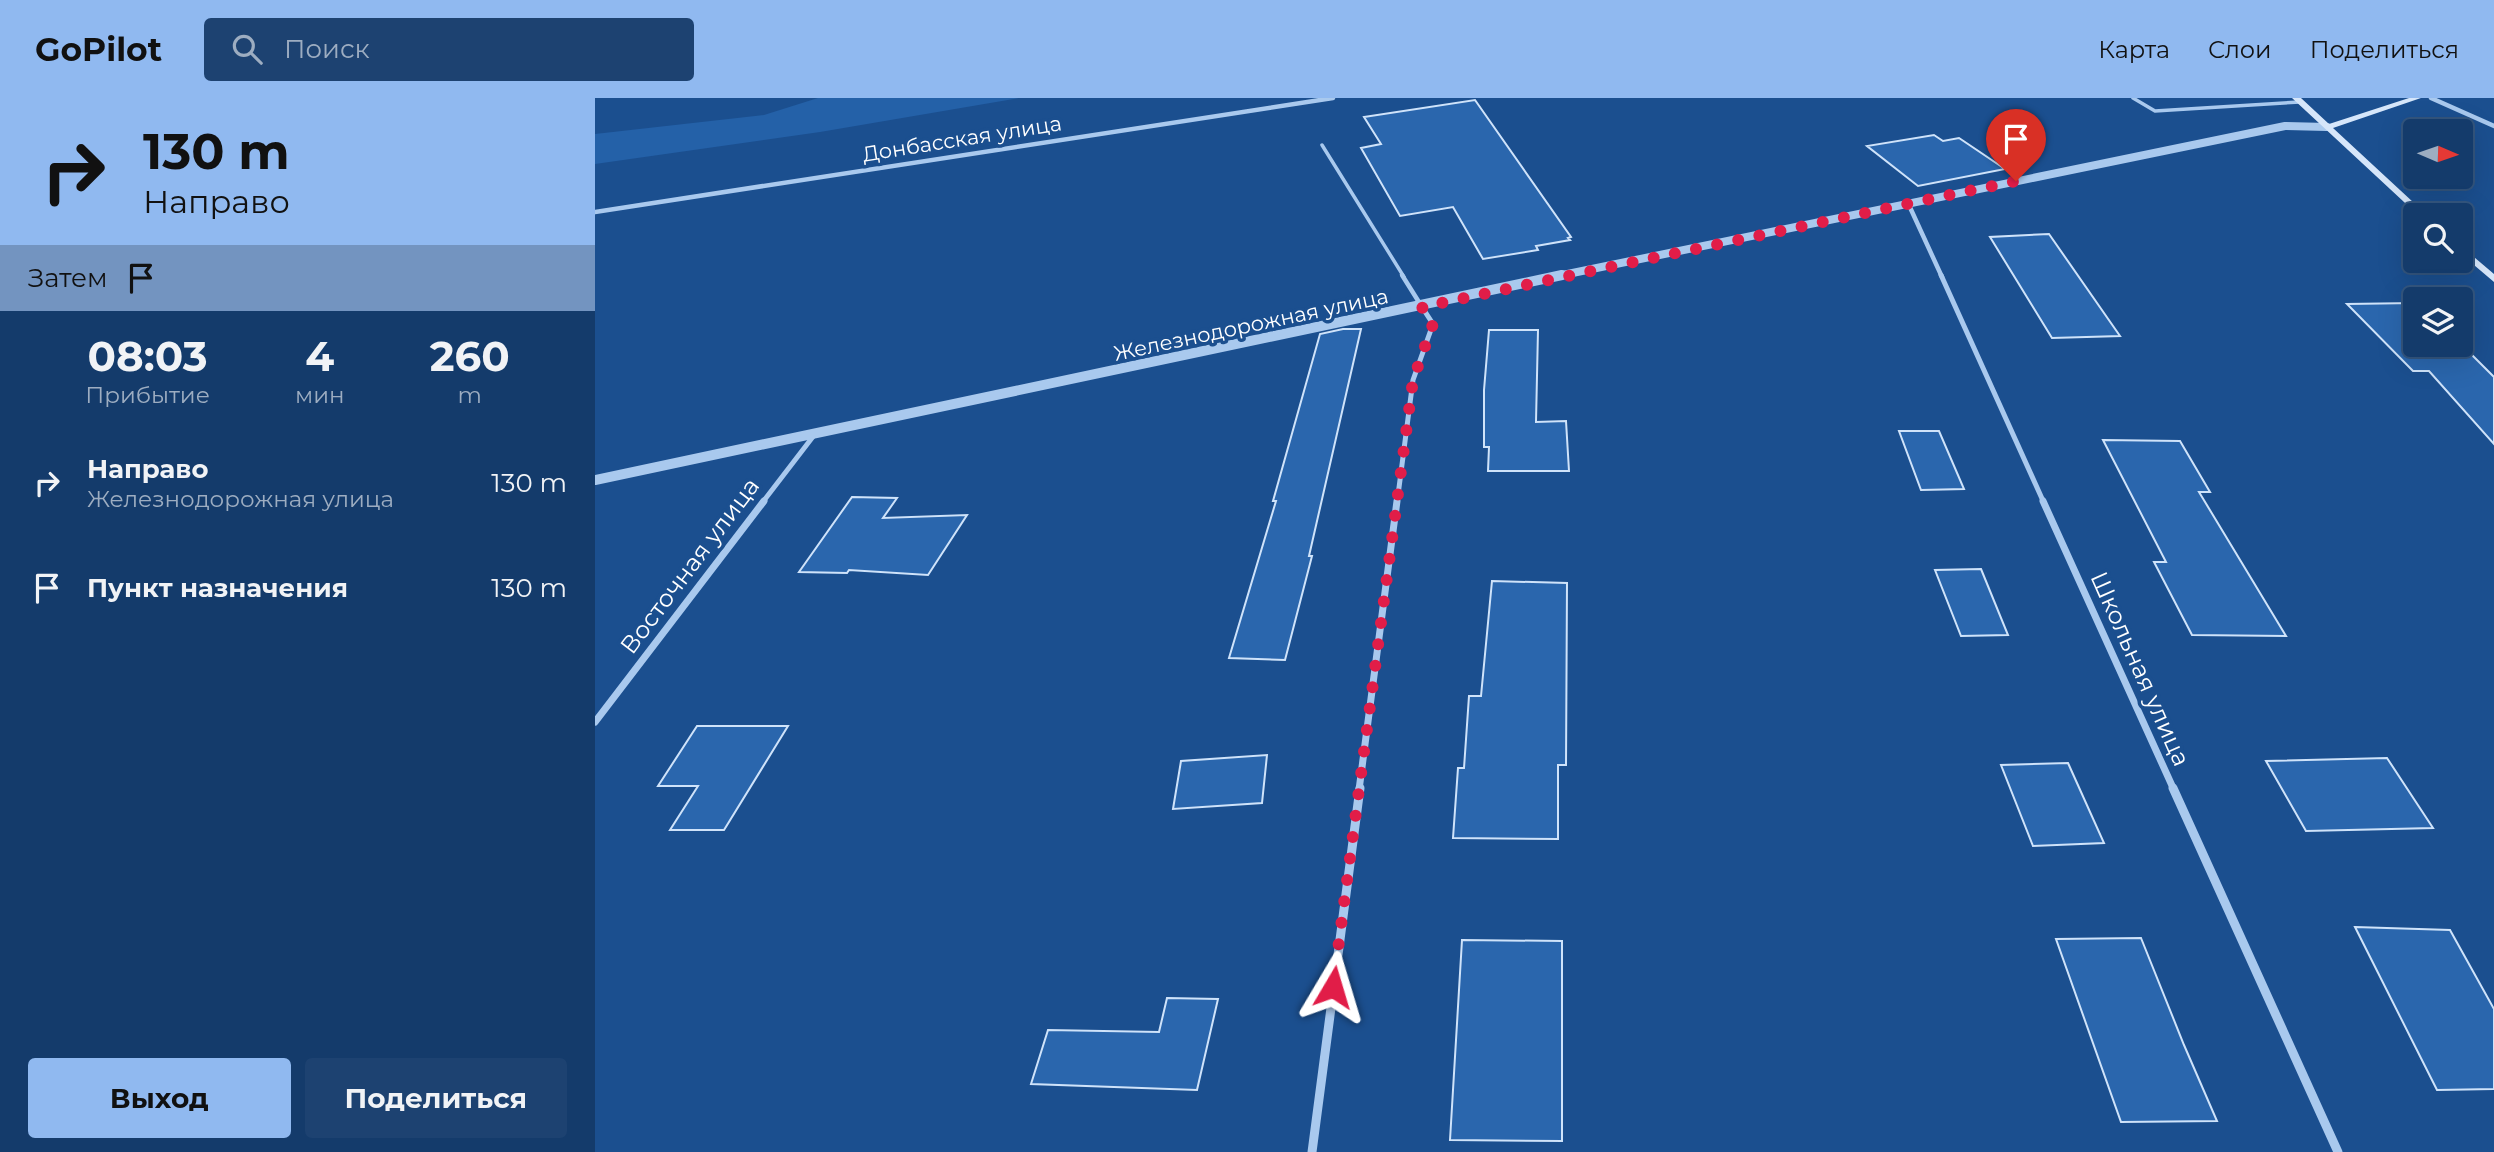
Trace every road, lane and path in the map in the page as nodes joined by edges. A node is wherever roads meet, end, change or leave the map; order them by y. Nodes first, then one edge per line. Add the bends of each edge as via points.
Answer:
1 (1333, 98) edge
2 (2133, 98) edge
3 (2417, 98) edge
4 (2431, 98) edge
5 (2298, 100) edge
6 (2494, 126) edge
7 (2326, 127) junction
8 (1322, 145) dead end
9 (1908, 203) junction
10 (2410, 203) edge
11 (595, 212) edge
12 (2473, 260) edge
13 (2494, 279) edge
14 (1422, 307) junction
15 (815, 434) junction
16 (595, 480) edge
17 (595, 722) edge
18 (1312, 1152) edge
19 (2338, 1152) edge

1 - 11 street, Донбасская улица
2 - 5 lane via 2155,111
3 - 7 main road
4 - 6 street
5 - 7 main road
7 - 9 street, Железнодорожная улица via 2285,126
7 - 10 main road
8 - 14 lane
9 - 14 street, Железнодорожная улица
9 - 19 street, Школьная улица
12 - 13 main road
14 - 15 street, Железнодорожная улица
14 - 18 street via 1433,324 1413,380
15 - 16 street, Железнодорожная улица
15 - 17 street, Восточная улица

